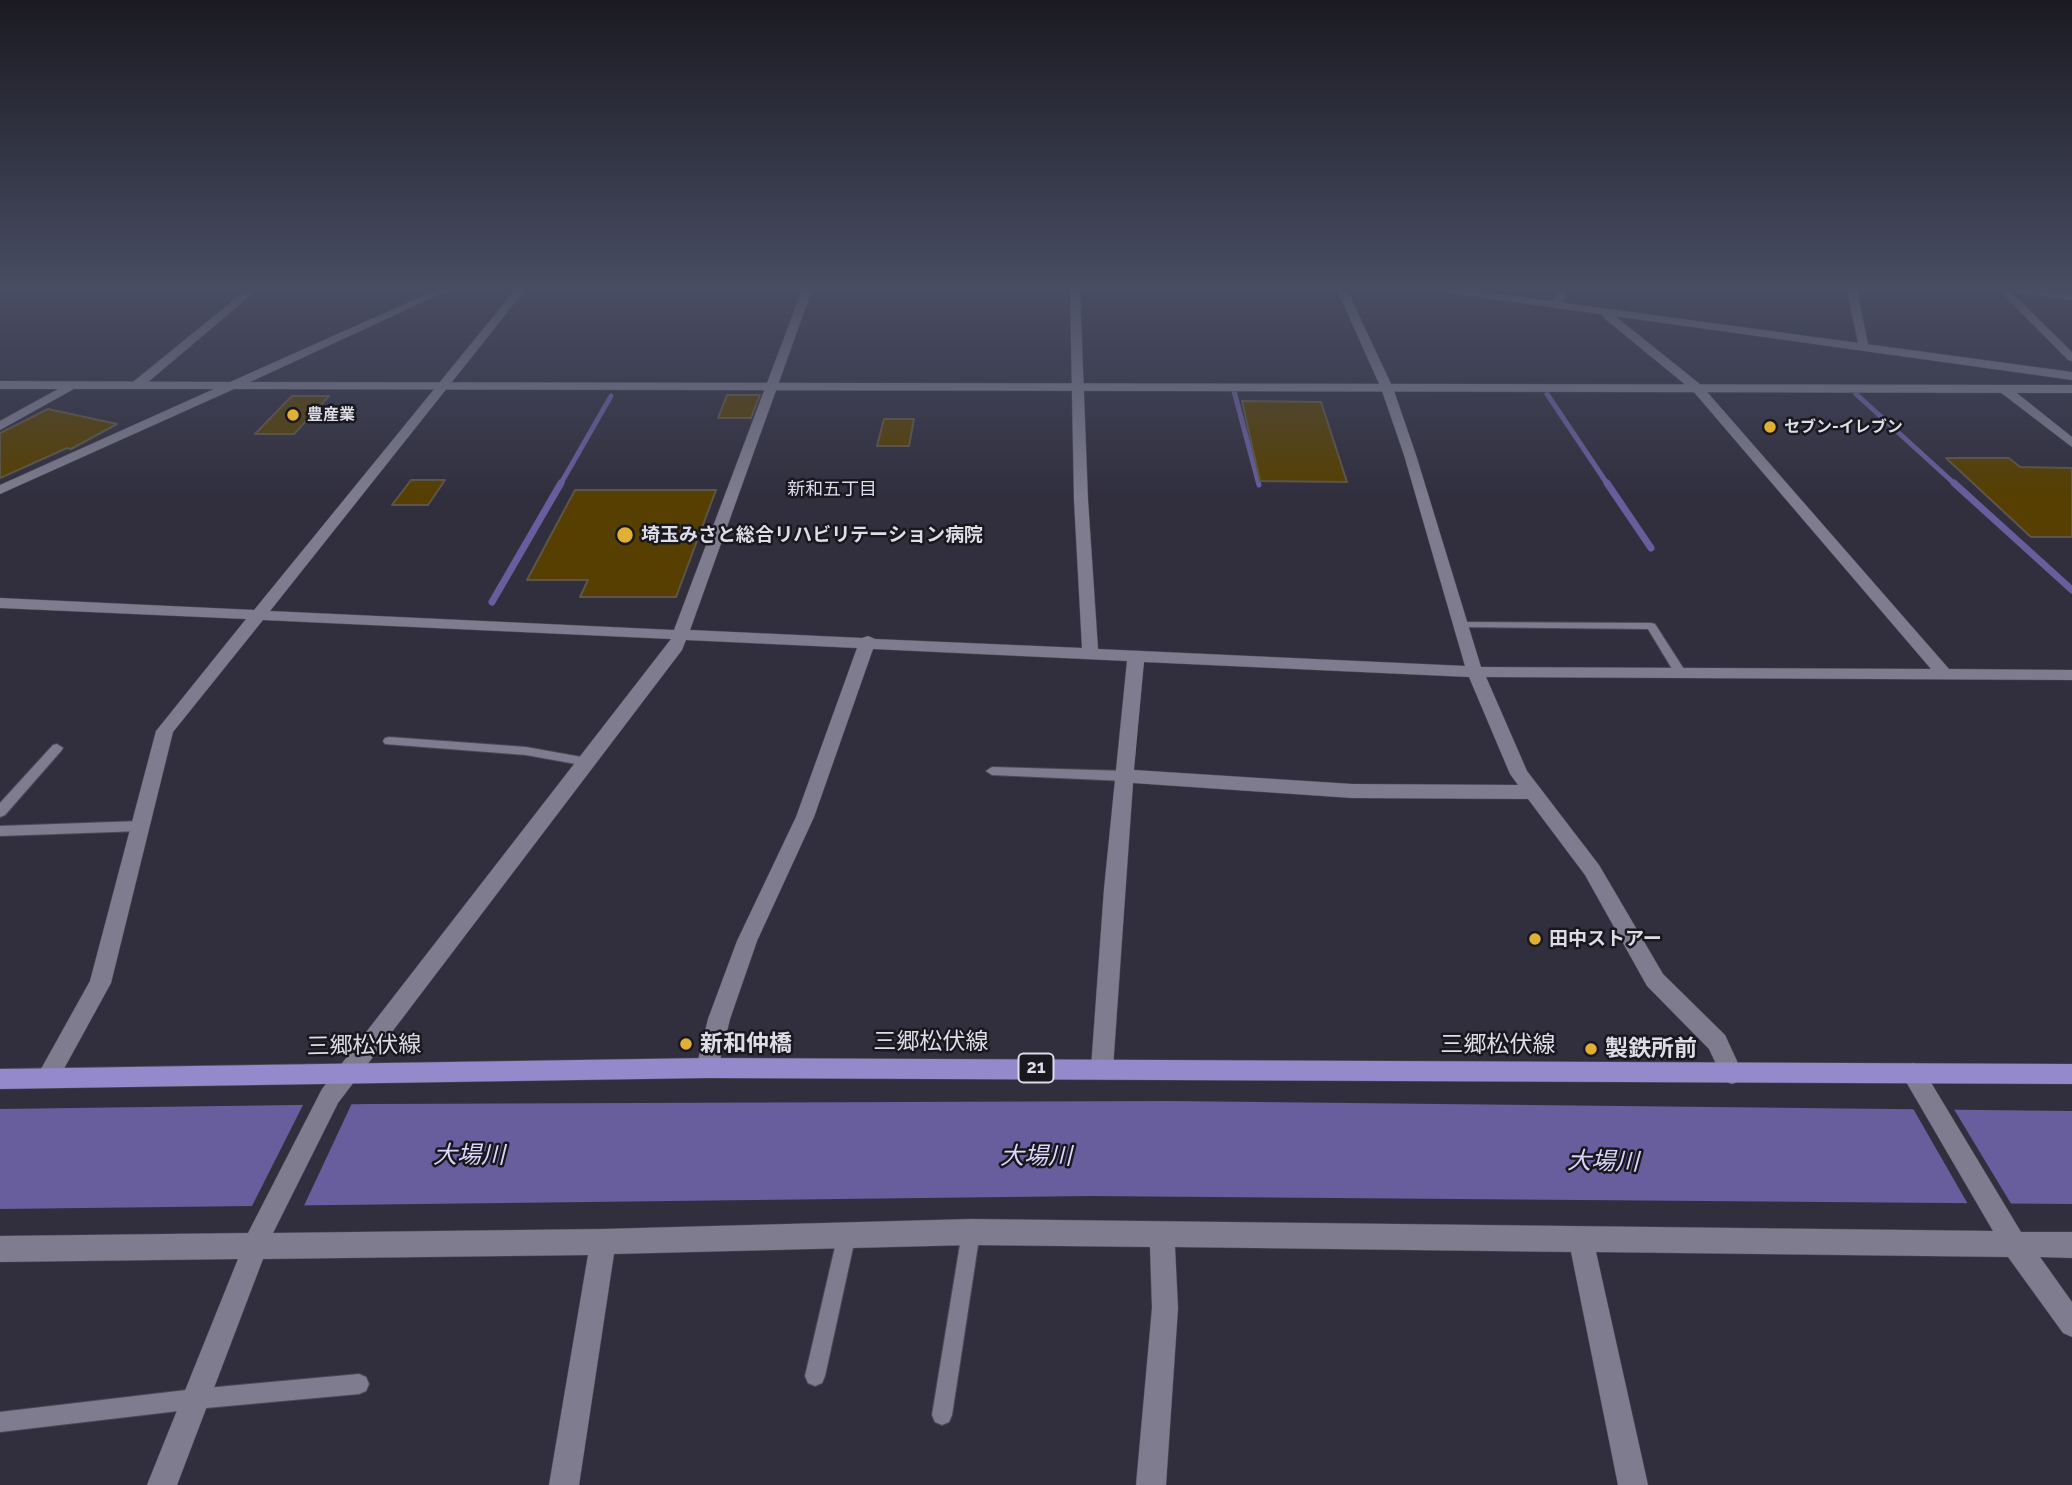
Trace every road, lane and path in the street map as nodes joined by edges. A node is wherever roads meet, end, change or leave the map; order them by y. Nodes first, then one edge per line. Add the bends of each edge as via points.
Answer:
1 (168, 359) edge
2 (289, 359) edge
3 (464, 359) edge
4 (780, 359) edge
5 (1077, 359) edge
6 (1374, 359) edge
7 (1663, 359) edge
8 (1953, 359) edge
9 (2072, 376) edge
10 (0, 385) edge
11 (75, 385) junction
12 (137, 385) junction
13 (232, 385) junction
14 (442, 386) junction
15 (769, 387) junction
16 (1078, 388) junction
17 (1387, 388) junction
18 (1697, 388) junction
19 (2004, 389) junction
20 (2072, 389) edge
21 (0, 426) edge
22 (2072, 443) edge
23 (0, 490) edge
24 (0, 603) edge
25 (259, 615) junction
26 (1459, 625) junction
27 (680, 635) junction
28 (868, 641) junction
29 (1090, 653) junction
30 (1136, 656) junction
31 (1475, 672) junction
32 (1681, 674) junction
33 (1944, 674) junction
34 (2072, 675) edge
35 (389, 741) dead end
36 (57, 748) dead end
37 (587, 762) junction
38 (992, 771) dead end
39 (1126, 776) junction
40 (1530, 792) junction
41 (0, 812) edge
42 (141, 826) junction
43 (0, 831) edge
44 (707, 1068) junction
45 (1102, 1068) junction
46 (348, 1072) junction
47 (1913, 1073) junction
48 (1732, 1074) junction
49 (2072, 1074) edge
50 (47, 1078) junction
51 (0, 1079) edge
52 (971, 1232) junction
53 (260, 1234) junction
54 (847, 1234) junction
55 (1162, 1234) junction
56 (2011, 1237) junction
57 (1581, 1240) junction
58 (603, 1241) junction
59 (2072, 1245) edge
60 (0, 1249) edge
61 (2072, 1324) edge
62 (815, 1376) dead end
63 (359, 1384) dead end
64 (195, 1399) junction
65 (942, 1415) dead end
66 (0, 1422) edge
67 (162, 1485) edge
68 (564, 1485) edge
69 (1151, 1485) edge
70 (1633, 1485) edge

1 - 12 street
2 - 13 street
3 - 14 street
4 - 15 street
5 - 16 street
6 - 17 street
7 - 18 street
8 - 9 street
10 - 11 street
11 - 12 street
11 - 21 street
12 - 13 street
13 - 14 street
13 - 23 street
14 - 15 street
14 - 25 street
15 - 16 street
15 - 27 street
16 - 17 street
16 - 29 street
17 - 18 street
17 - 26 street
18 - 19 street
18 - 33 street
19 - 20 street
19 - 22 street
24 - 25 street
25 - 27 street
25 - 42 street via 165,731
26 - 31 street
26 - 32 lane via 1651,626
27 - 28 street
27 - 37 street
28 - 29 street
28 - 44 street via 805,817 747,941
29 - 30 street
30 - 31 street
30 - 39 street
31 - 32 street
31 - 40 street
32 - 33 street
33 - 34 street
35 - 37 lane via 526,751
36 - 41 lane
37 - 46 street
38 - 39 lane
39 - 40 street via 1363,791
39 - 45 street
40 - 48 street via 1592,870 1655,980 1717,1042
42 - 43 lane
42 - 50 street via 100,983
44 - 45 main road, 三郷松伏線 / 21
44 - 46 main road, 三郷松伏線 / 21
45 - 48 main road, 三郷松伏線 / 21
46 - 50 main road, 三郷松伏線 / 21
46 - 53 street via 330,1096
47 - 48 main road, 三郷松伏線 / 21
47 - 49 main road, 三郷松伏線 / 21
47 - 56 street
50 - 51 main road, 三郷松伏線 / 21
52 - 54 street
52 - 55 street
52 - 65 lane
53 - 58 street
53 - 60 street
53 - 64 street
54 - 58 street
54 - 62 lane
55 - 57 street
55 - 69 street via 1165,1308
56 - 57 street
56 - 59 street
56 - 61 street
57 - 70 street
58 - 68 street
63 - 64 lane
64 - 66 lane
64 - 67 street

